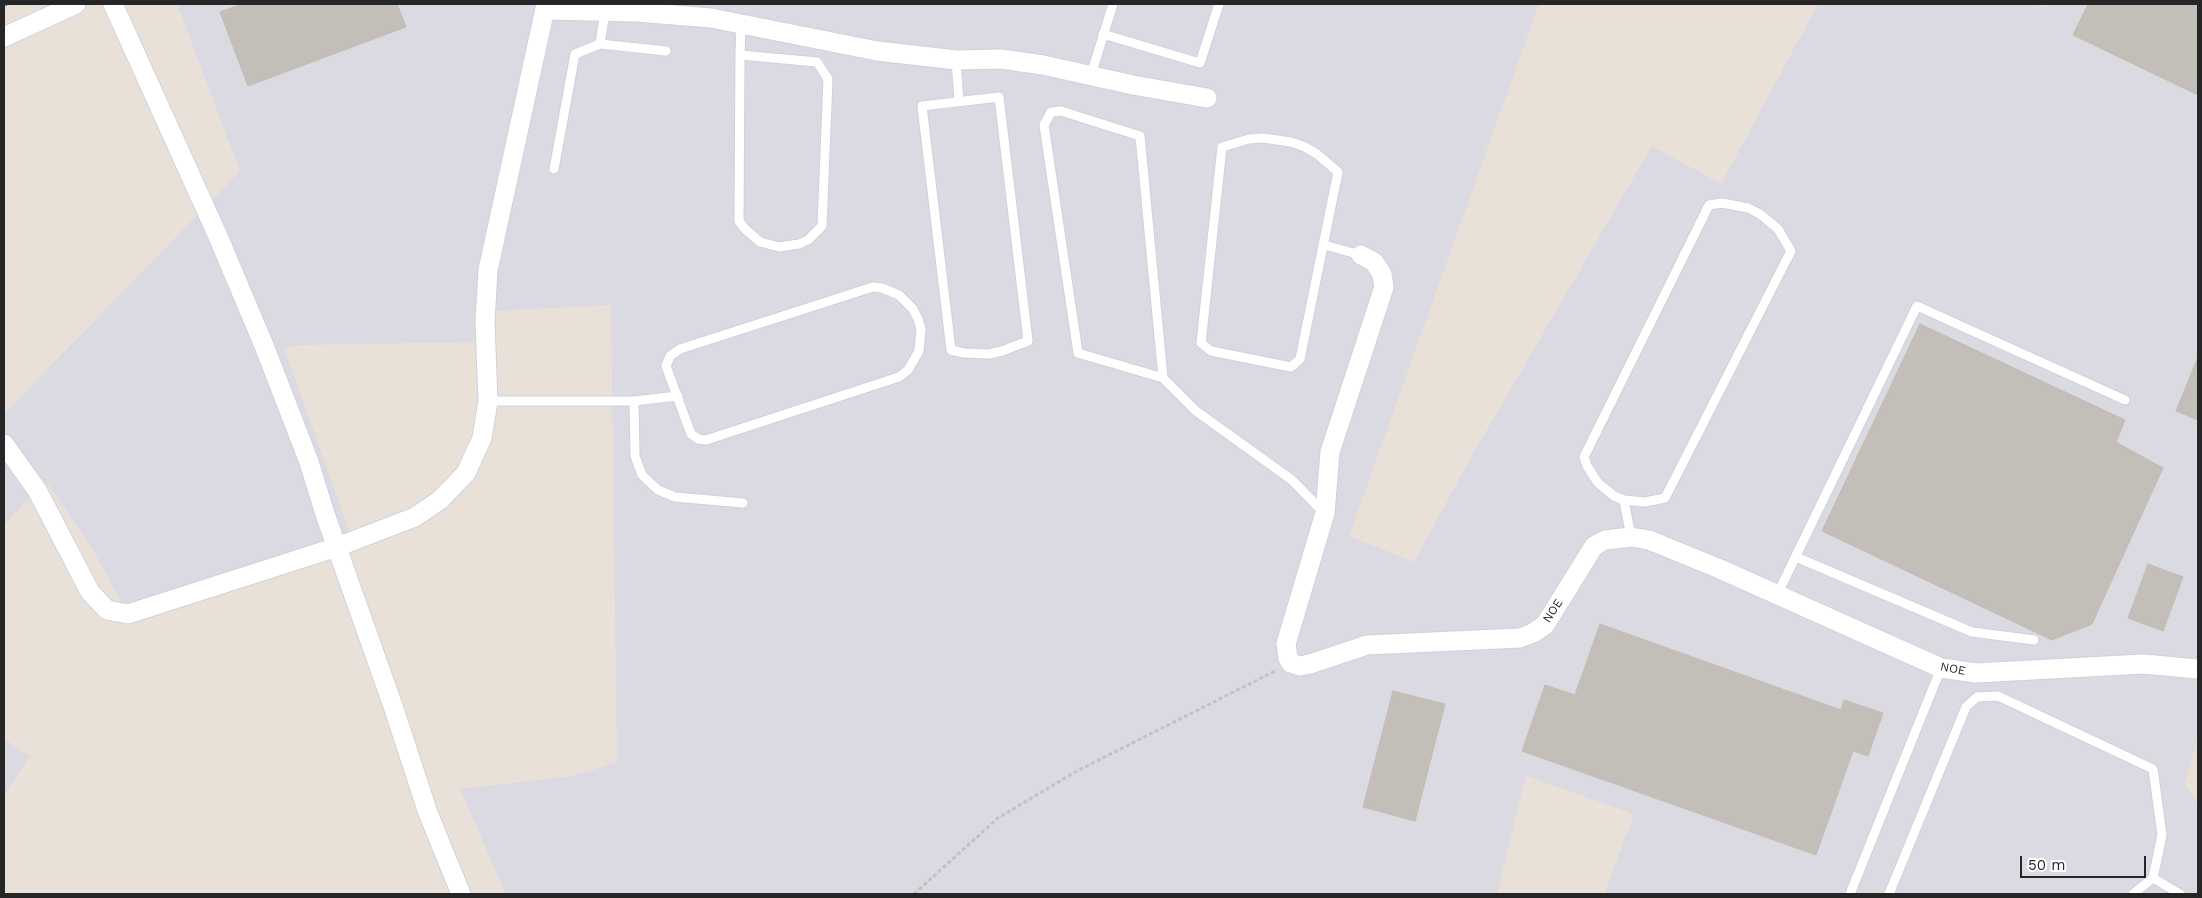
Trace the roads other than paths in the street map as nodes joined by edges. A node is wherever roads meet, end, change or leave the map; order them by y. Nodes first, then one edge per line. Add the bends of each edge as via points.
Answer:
1 (76, 4) edge
2 (113, 4) edge
3 (1113, 4) edge
4 (1219, 4) edge
5 (545, 7) edge
6 (605, 11) junction
7 (741, 24) junction
8 (1103, 34) junction
9 (4, 37) edge
10 (600, 44) junction
11 (666, 51) dead end
12 (740, 55) junction
13 (956, 60) junction
14 (1090, 76) junction
15 (1207, 98) dead end
16 (959, 101) junction
17 (554, 169) dead end
18 (1324, 246) junction
19 (1361, 255) joint
20 (1163, 378) junction
21 (678, 396) junction
22 (2125, 400) dead end
23 (488, 401) junction
24 (634, 401) junction
25 (4, 444) edge
26 (1624, 500) junction
27 (743, 503) dead end
28 (1325, 513) junction
29 (1631, 537) junction
30 (337, 547) junction
31 (1796, 557) junction
32 (1777, 595) junction
33 (2034, 640) dead end
34 (1941, 668) junction
35 (2198, 669) edge
36 (2153, 878) junction
37 (461, 894) edge
38 (1850, 894) edge
39 (1889, 894) edge
40 (2133, 894) edge
41 (2180, 894) edge

1 - 9 street
2 - 30 street via 245,298 309,462
3 - 8 lane
4 - 8 lane via 1200,63
5 - 6 street
5 - 23 street via 488,270 485,321
6 - 7 street via 711,18
6 - 10 lane
7 - 12 lane
7 - 13 street via 877,51
8 - 14 lane
10 - 11 lane
10 - 17 lane via 575,54
12 - 12 lane via 739,221 760,242 779,247 799,244 822,226 828,79 817,62
13 - 14 street via 1000,59 1043,64
13 - 16 lane
14 - 15 street
16 - 16 lane via 922,106 923,116 952,350 989,354 1028,341 999,97
18 - 18 lane via 1338,172 1328,162 1304,147 1278,139 1249,139 1222,147 1201,343 1211,351 1291,366 1300,358
18 - 19 lane
19 - 28 street via 1374,262 1382,274 1384,287 1330,452
20 - 20 lane via 1140,136 1060,111 1051,112 1044,125 1078,353
20 - 28 lane via 1196,411 1292,480
21 - 21 lane via 666,366 670,356 680,349 872,287 899,296 913,309 921,329 919,351 899,377 706,440 698,440 691,434
21 - 24 lane
22 - 31 lane via 1917,306
23 - 24 lane
23 - 30 street via 482,438 466,473 440,500 415,517
24 - 27 lane via 635,456 642,475 658,490 675,497
25 - 30 street via 38,490 90,592 107,610 128,614
26 - 26 lane via 1645,502 1665,498 1791,251 1770,221 1748,208 1735,204 1709,205 1584,457 1598,483
26 - 29 lane
28 - 29 street, NOE via 1286,644 1291,663 1300,666 1367,645 1526,636 1545,625 1594,546 1605,540
29 - 32 street, NOE via 1649,540
30 - 37 street via 428,813
31 - 32 lane
31 - 33 lane via 1972,632
32 - 34 street, NOE
34 - 35 street, NOE via 1976,673 2144,664
34 - 38 lane
36 - 39 lane via 2162,835 2153,769 1998,696 1977,697 1966,707
36 - 40 lane
36 - 41 lane

